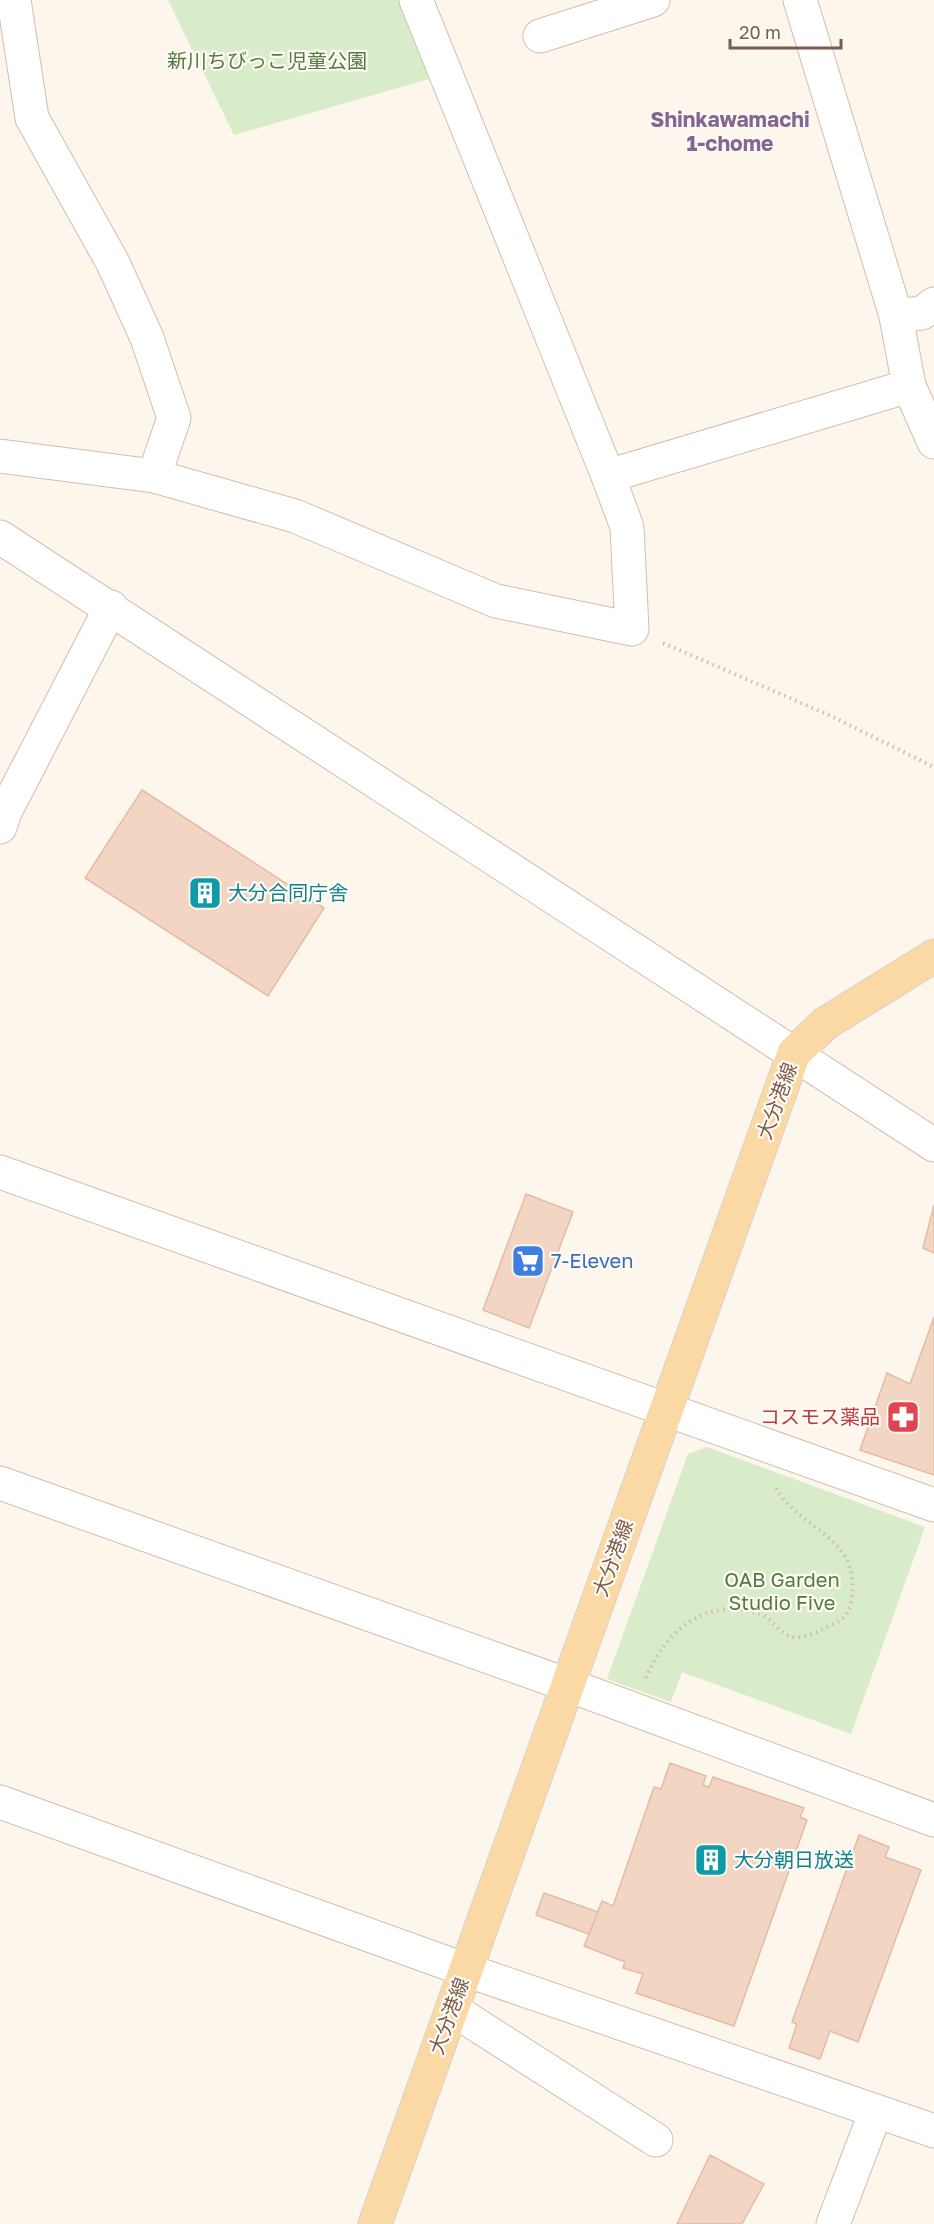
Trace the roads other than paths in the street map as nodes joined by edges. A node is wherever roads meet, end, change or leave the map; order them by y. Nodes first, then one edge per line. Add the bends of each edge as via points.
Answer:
1 (14, 0) edge
2 (416, 0) edge
3 (653, 0) edge
4 (800, 0) edge
5 (540, 36) dead end
6 (934, 304) edge
7 (896, 315) junction
8 (909, 386) junction
9 (934, 442) edge
10 (0, 456) edge
11 (154, 476) junction
12 (608, 476) junction
13 (0, 537) edge
14 (111, 607) junction
15 (0, 827) edge
16 (934, 956) edge
17 (795, 1053) junction
18 (934, 1144) edge
19 (0, 1172) edge
20 (667, 1409) junction
21 (0, 1484) edge
22 (934, 1505) edge
23 (568, 1685) junction
24 (0, 1802) edge
25 (934, 1820) edge
26 (466, 1970) junction
27 (452, 2009) junction
28 (876, 2111) junction
29 (934, 2131) edge
30 (656, 2140) dead end
31 (375, 2224) edge
32 (833, 2224) edge

1 - 11 street via 32,118 113,263 147,338 174,418
2 - 12 street
3 - 5 street
4 - 7 street
6 - 7 street via 922,313
7 - 8 street
8 - 9 street
8 - 12 street
10 - 11 street
11 - 12 street via 295,516 496,602 632,629 627,527
13 - 14 street
14 - 15 street
14 - 17 street
16 - 17 main road, 大分港線 via 826,1023
17 - 18 street
17 - 20 main road, 大分港線
19 - 20 street
20 - 22 street
20 - 23 main road, 大分港線
21 - 23 street
23 - 25 street
23 - 26 main road, 大分港線
24 - 26 street
26 - 27 main road, 大分港線
26 - 28 street
27 - 30 street
27 - 31 main road, 大分港線
28 - 29 street
28 - 32 street

